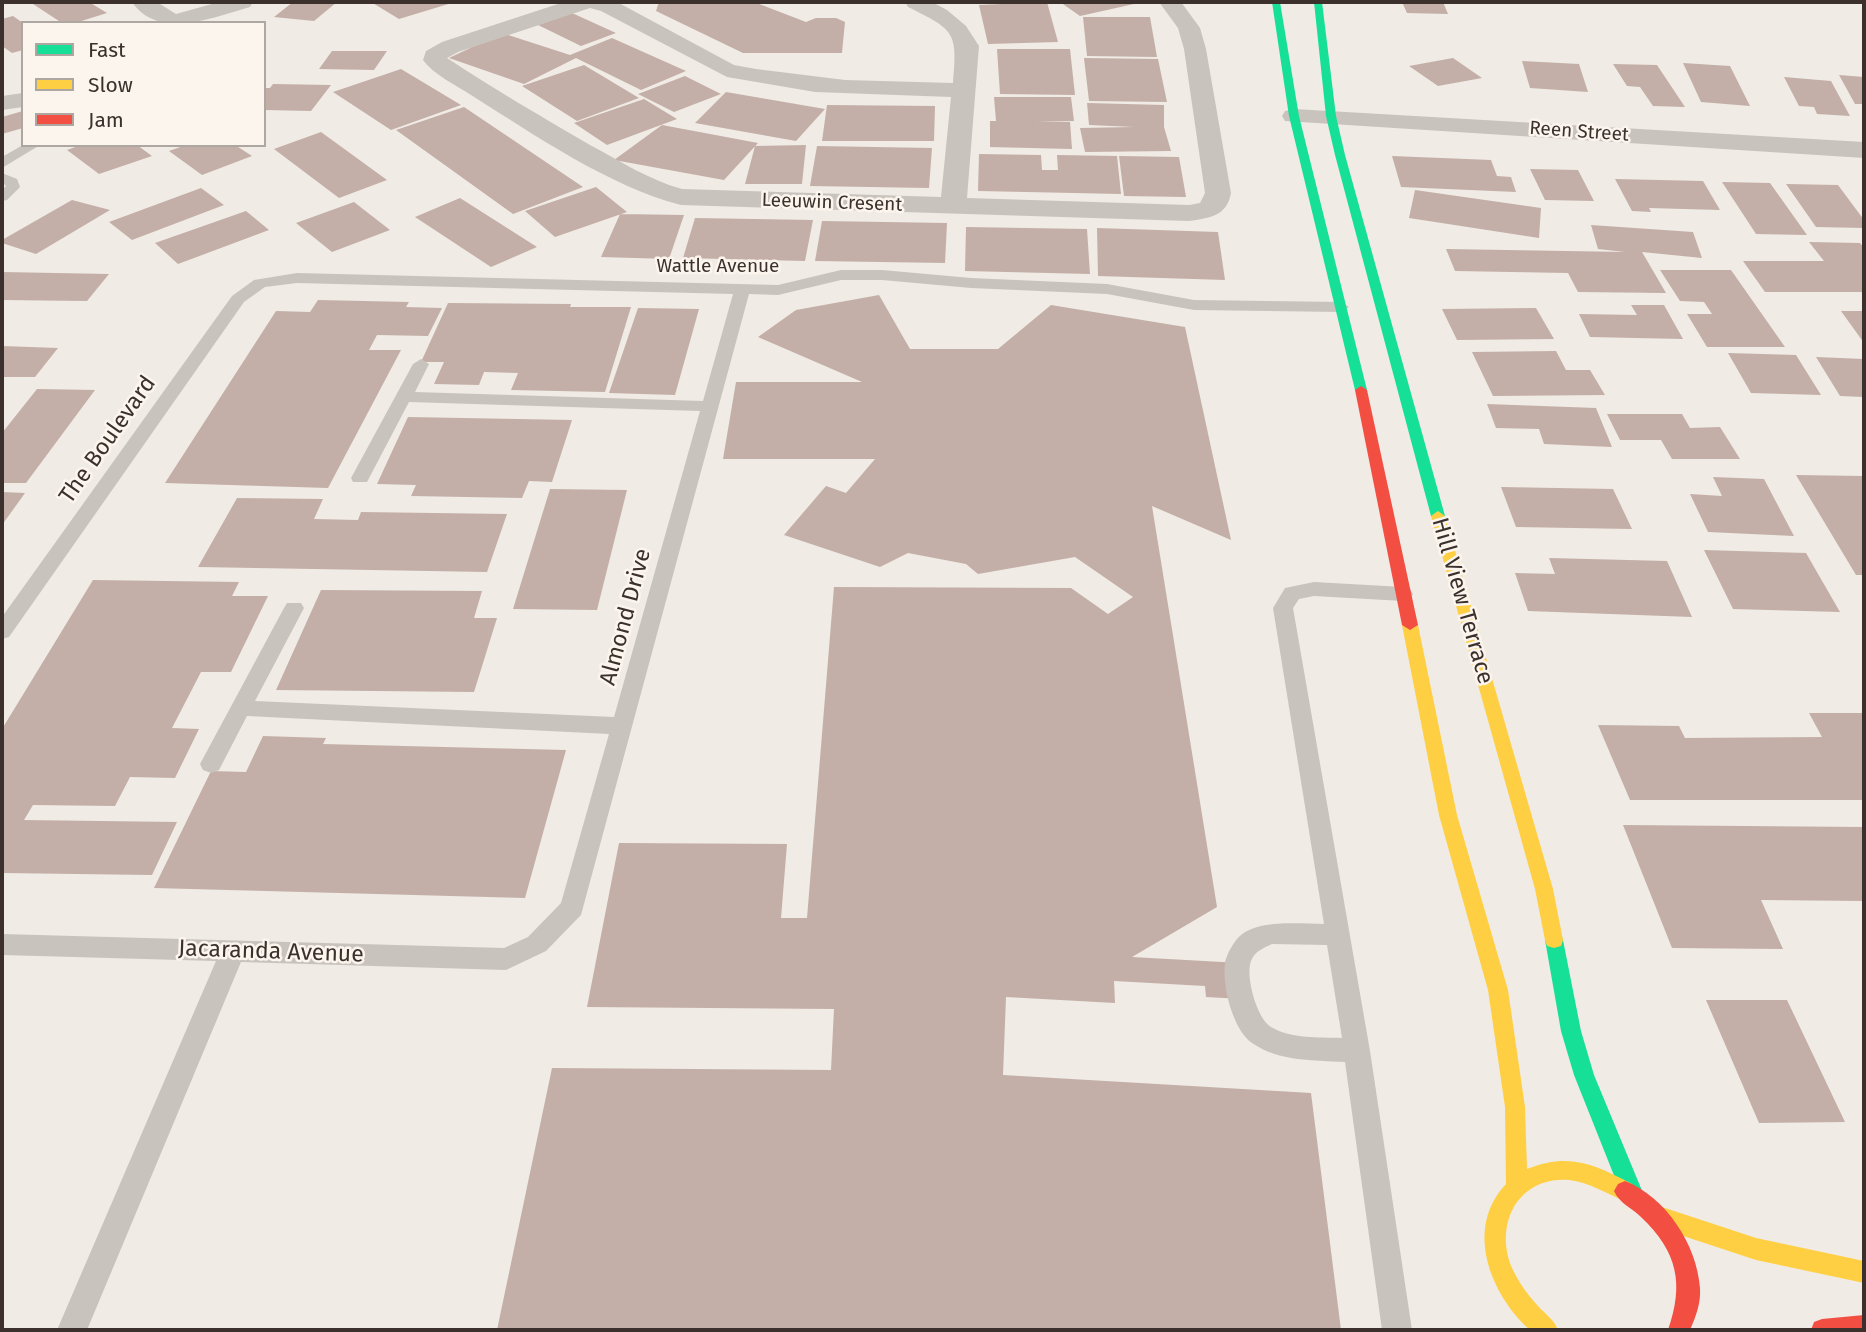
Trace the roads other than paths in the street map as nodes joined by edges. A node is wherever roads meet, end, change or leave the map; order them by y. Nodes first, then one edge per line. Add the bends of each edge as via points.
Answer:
1 (143, 2) edge
2 (242, 2) edge
3 (585, 2) edge
4 (593, 2) edge
5 (916, 2) edge
6 (1170, 2) edge
7 (1276, 2) edge
8 (1318, 2) edge
9 (172, 21) edge
10 (177, 21) edge
11 (965, 90) junction
12 (21, 100) edge
13 (2, 103) edge
14 (1294, 116) junction
15 (1331, 116) junction
16 (29, 147) edge
17 (1864, 150) edge
18 (2, 164) edge
19 (2, 177) edge
20 (2, 197) edge
21 (953, 206) junction
22 (261, 283) joint
23 (742, 291) junction
24 (1341, 307) junction
25 (421, 364) dead end
26 (403, 397) junction
27 (709, 406) junction
28 (360, 478) dead end
29 (1403, 594) junction
30 (294, 608) dead end
31 (2, 632) edge
32 (241, 708) junction
33 (622, 726) junction
34 (211, 764) dead end
35 (1337, 935) junction
36 (2, 944) edge
37 (537, 944) joint
38 (233, 951) junction
39 (1356, 1051) junction
40 (1517, 1185) junction
41 (1632, 1193) junction
42 (1659, 1217) junction
43 (1864, 1272) edge
44 (1864, 1326) edge
45 (1541, 1328) edge
46 (72, 1330) edge
47 (1397, 1330) edge
48 (1679, 1330) edge
49 (1696, 1330) edge
50 (1822, 1330) edge

1 - 9 street
2 - 10 street
3 - 21 street, Leeuwin Cresent via 450,47 434,56 435,60 557,136 666,193 700,199
4 - 11 street via 609,6 727,70 746,75 826,86
5 - 11 street via 948,18 962,33 968,46
6 - 21 street, Leeuwin Cresent via 1189,28 1195,49 1216,204 1189,213
7 - 14 main road
8 - 15 main road, Hill View Terrace
11 - 21 street
12 - 13 street
14 - 15 street, Reen Street
14 - 24 main road
15 - 17 street, Reen Street
15 - 41 main road, Hill View Terrace via 1459,594 1544,889 1571,1031 1584,1076
16 - 18 lane
19 - 20 lane via 13,187
22 - 23 lane, Wattle Avenue via 297,278
22 - 31 lane, The Boulevard via 238,299
23 - 24 lane, Wattle Avenue via 778,290 841,275 882,275 1107,289 1194,305
23 - 27 lane, Almond Drive
24 - 29 main road
25 - 26 lane
26 - 27 lane
26 - 28 lane
27 - 33 lane, Almond Drive
29 - 35 lane via 1314,589 1292,593 1283,608
29 - 40 main road via 1448,815 1498,990 1515,1107
30 - 32 lane
32 - 33 lane
32 - 34 lane
33 - 37 lane, Almond Drive via 572,908
35 - 39 lane
35 - 39 lane via 1270,934 1248,943 1237,963 1243,1011 1259,1034 1287,1047
36 - 38 lane, Jacaranda Avenue
37 - 38 lane, Jacaranda Avenue via 506,958
38 - 46 lane
39 - 47 lane
40 - 41 main road via 1540,1173 1570,1171 1601,1177
40 - 45 main road via 1500,1205 1493,1232 1497,1263 1512,1295
41 - 42 main road
42 - 43 main road via 1756,1249
42 - 48 main road via 1678,1244 1689,1274 1690,1304
44 - 50 main road
48 - 49 main road

